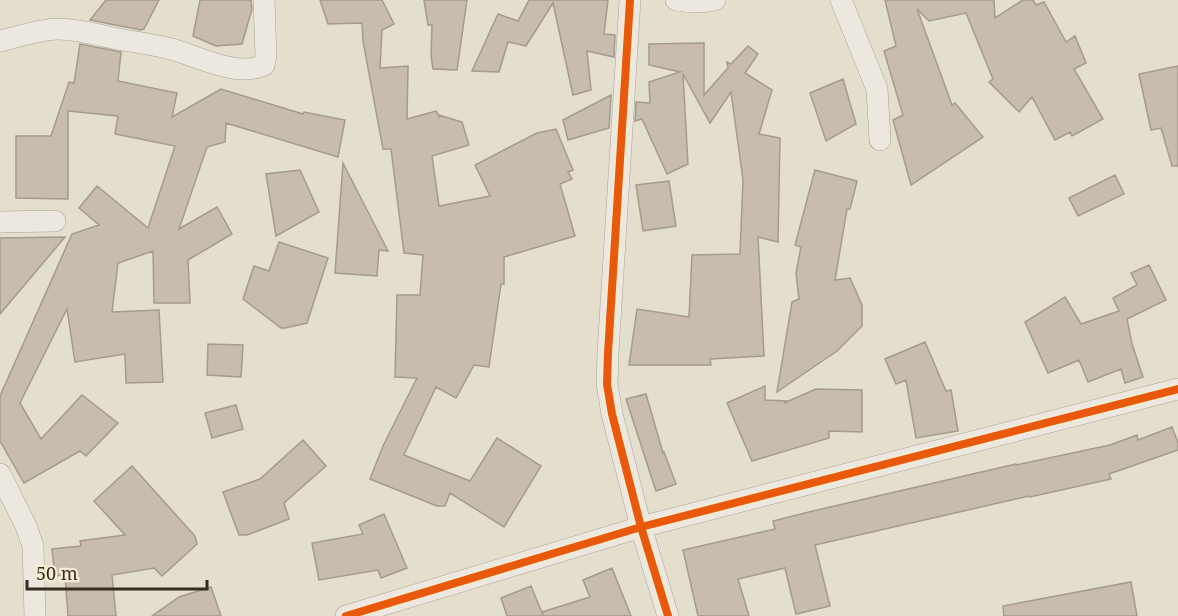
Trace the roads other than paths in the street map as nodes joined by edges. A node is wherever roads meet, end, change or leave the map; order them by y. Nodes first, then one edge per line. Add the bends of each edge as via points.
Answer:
1 (264, 0) edge
2 (630, 0) edge
3 (676, 0) edge
4 (715, 0) edge
5 (841, 0) edge
6 (0, 41) edge
7 (880, 140) dead end
8 (55, 221) dead end
9 (0, 222) edge
10 (1178, 389) edge
11 (0, 474) edge
12 (641, 527) junction
13 (35, 616) edge
14 (346, 616) edge
15 (668, 616) edge

1 - 6 street via 266,56 264,65 258,68 234,69 170,49 58,29
2 - 12 street via 608,384
3 - 4 street
5 - 7 street via 877,89
8 - 9 street
10 - 12 street
11 - 13 street via 33,546
12 - 14 street
12 - 15 street

